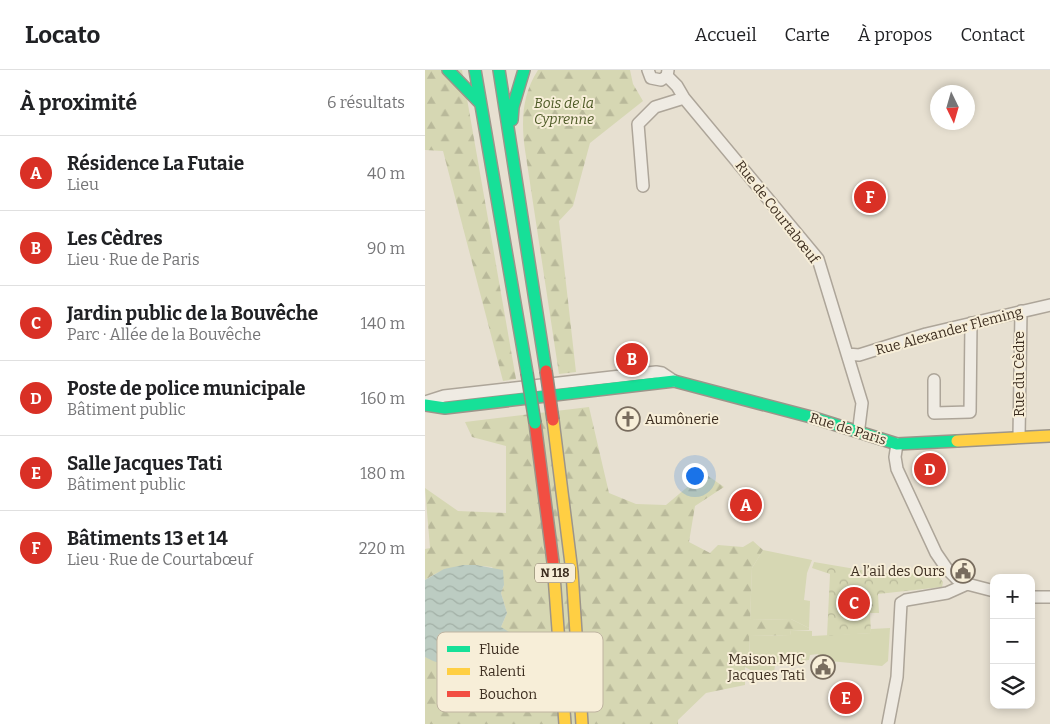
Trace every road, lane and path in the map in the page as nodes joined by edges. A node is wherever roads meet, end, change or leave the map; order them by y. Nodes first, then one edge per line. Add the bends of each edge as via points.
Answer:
1 (448, 70) edge
2 (475, 70) edge
3 (499, 70) edge
4 (524, 70) edge
5 (648, 70) edge
6 (668, 73) edge
7 (685, 98) junction
8 (479, 102) junction
9 (510, 140) junction
10 (643, 186) dead end
11 (1050, 305) edge
12 (1021, 312) junction
13 (971, 323) junction
14 (847, 354) junction
15 (933, 380) dead end
16 (425, 404) edge
17 (859, 427) dead end
18 (1050, 436) edge
19 (1019, 437) junction
20 (897, 444) junction
21 (967, 584) junction
22 (990, 589) edge
23 (1035, 593) edge
24 (1035, 597) edge
25 (1049, 598) edge
26 (560, 632) edge
27 (577, 632) edge
28 (888, 724) edge

1 - 8 main road
2 - 8 main road, N 118
3 - 9 main road, N 118
4 - 9 main road via 513,107
5 - 6 street, Rue de Courtabœuf via 655,80 661,80
6 - 7 street, Rue de Courtabœuf
7 - 10 street via 655,107 638,124
7 - 14 street, Rue de Courtabœuf via 818,259
8 - 26 main road, N 118, bridge via 535,423 551,536
9 - 27 main road, N 118, bridge via 563,490
11 - 12 street, Rue Alexander Fleming
12 - 13 street, Rue Alexander Fleming
12 - 19 street, Rue du Cèdre
13 - 14 street, Rue Alexander Fleming via 859,355
13 - 15 street via 970,412 934,413
14 - 17 street, Rue de Courtabœuf via 862,404
16 - 20 main road, Rue de Paris via 445,408 674,381 811,417
18 - 19 main road
19 - 20 main road
20 - 21 street, Rue de Paris via 897,469 936,554 957,579
21 - 22 street, Rue de Paris
21 - 28 street via 947,593 901,603 897,677
23 - 25 street
24 - 25 street

